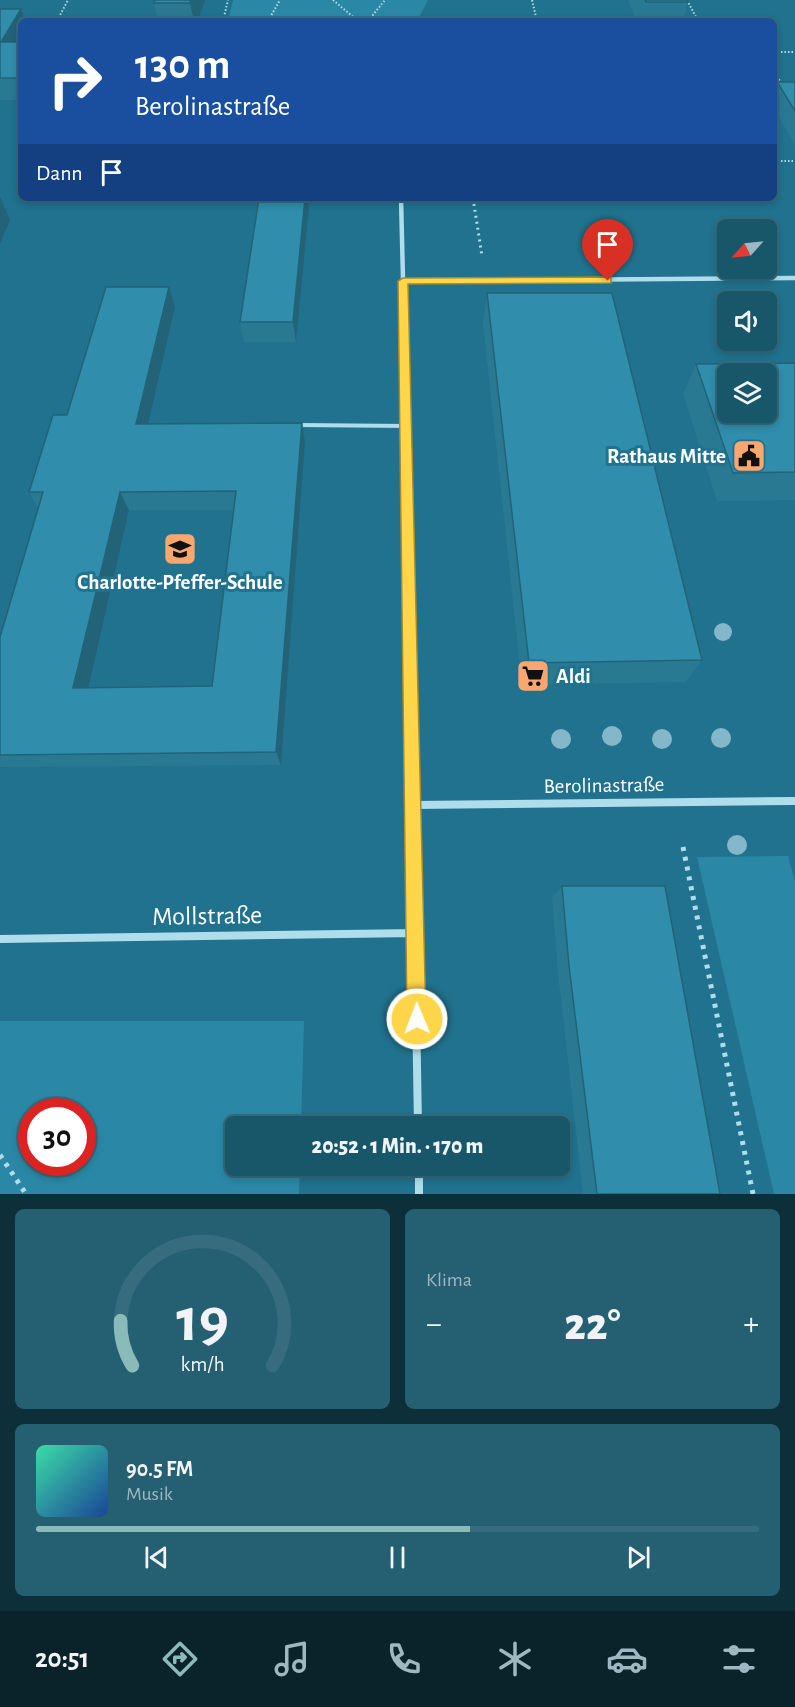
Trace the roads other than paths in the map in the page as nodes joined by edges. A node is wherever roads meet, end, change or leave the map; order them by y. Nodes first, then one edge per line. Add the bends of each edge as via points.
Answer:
1 (401, 201) edge
2 (795, 278) edge
3 (403, 281) junction
4 (296, 425) edge
5 (407, 426) junction
6 (795, 801) edge
7 (413, 805) junction
8 (415, 933) junction
9 (0, 939) edge
10 (418, 1116) edge
11 (419, 1176) edge
12 (419, 1194) edge

1 - 3 street
2 - 3 street
3 - 5 street
4 - 5 lane
5 - 7 street
6 - 7 street, Berolinastraße
7 - 8 street
8 - 9 street, Mollstraße
8 - 10 street
11 - 12 street

